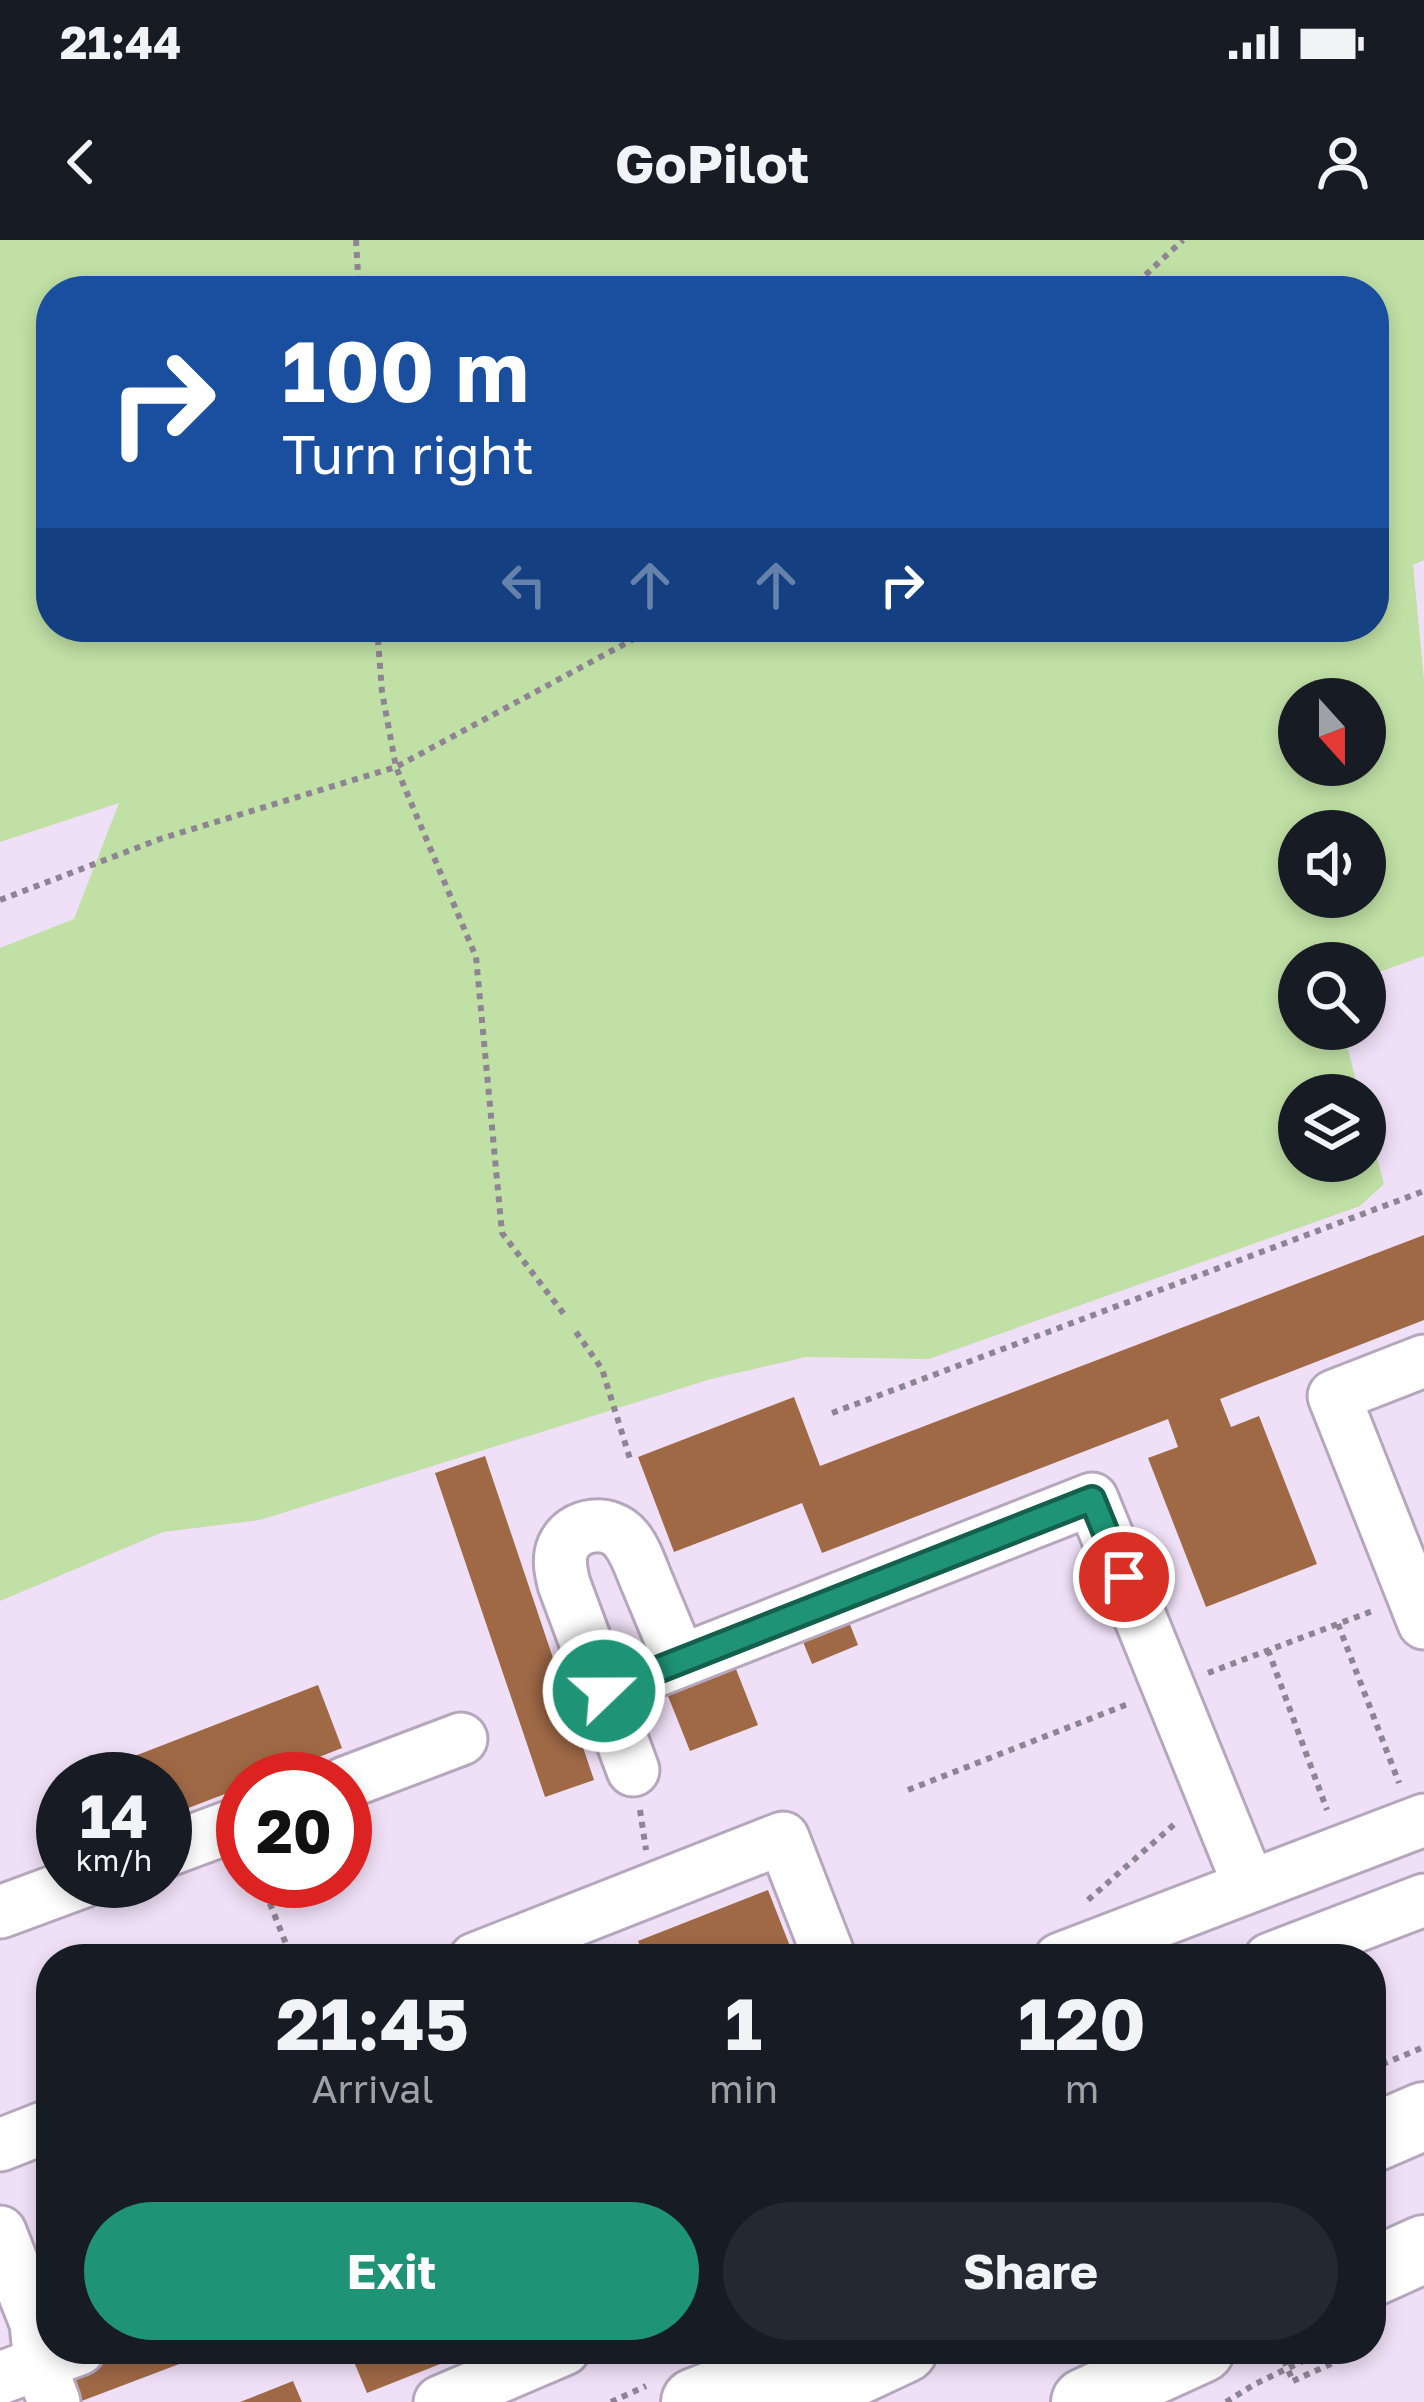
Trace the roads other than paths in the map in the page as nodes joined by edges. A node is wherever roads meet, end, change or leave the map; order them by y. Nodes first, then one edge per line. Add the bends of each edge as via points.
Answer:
1 (1424, 1361) edge
2 (1424, 1623) edge
3 (680, 1661) junction
4 (604, 1691) junction
5 (460, 1739) dead end
6 (633, 1770) road end
7 (372, 1773) edge
8 (1419, 1822) edge
9 (1250, 1885) junction
10 (36, 1899) edge
11 (1424, 1900) edge
12 (0, 1912) edge
13 (1066, 1936) edge
14 (513, 1944) edge
15 (824, 1944) edge
16 (1309, 1944) edge
17 (1424, 2116) edge
18 (36, 2131) edge
19 (1386, 2132) edge
20 (0, 2145) edge
21 (0, 2232) edge
22 (1424, 2249) edge
23 (1386, 2266) edge
24 (36, 2323) edge
25 (529, 2364) edge
26 (792, 2364) edge
27 (872, 2364) edge
28 (1168, 2364) edge
29 (1202, 2364) edge
30 (440, 2402) edge
31 (695, 2402) edge
32 (791, 2402) edge
33 (1085, 2402) edge
34 (1176, 2402) edge

1 - 2 street via 1334,1396
3 - 4 street
3 - 4 street via 630,1545 616,1529 590,1526 562,1549 561,1570
3 - 9 street via 1092,1499
4 - 6 street
5 - 7 street
8 - 9 street
9 - 13 street
10 - 12 street
11 - 16 street
14 - 15 street via 783,1838
17 - 19 main road
18 - 20 street
21 - 24 street
22 - 23 main road
25 - 30 street
26 - 31 main road
27 - 32 main road
28 - 33 main road
29 - 34 street

